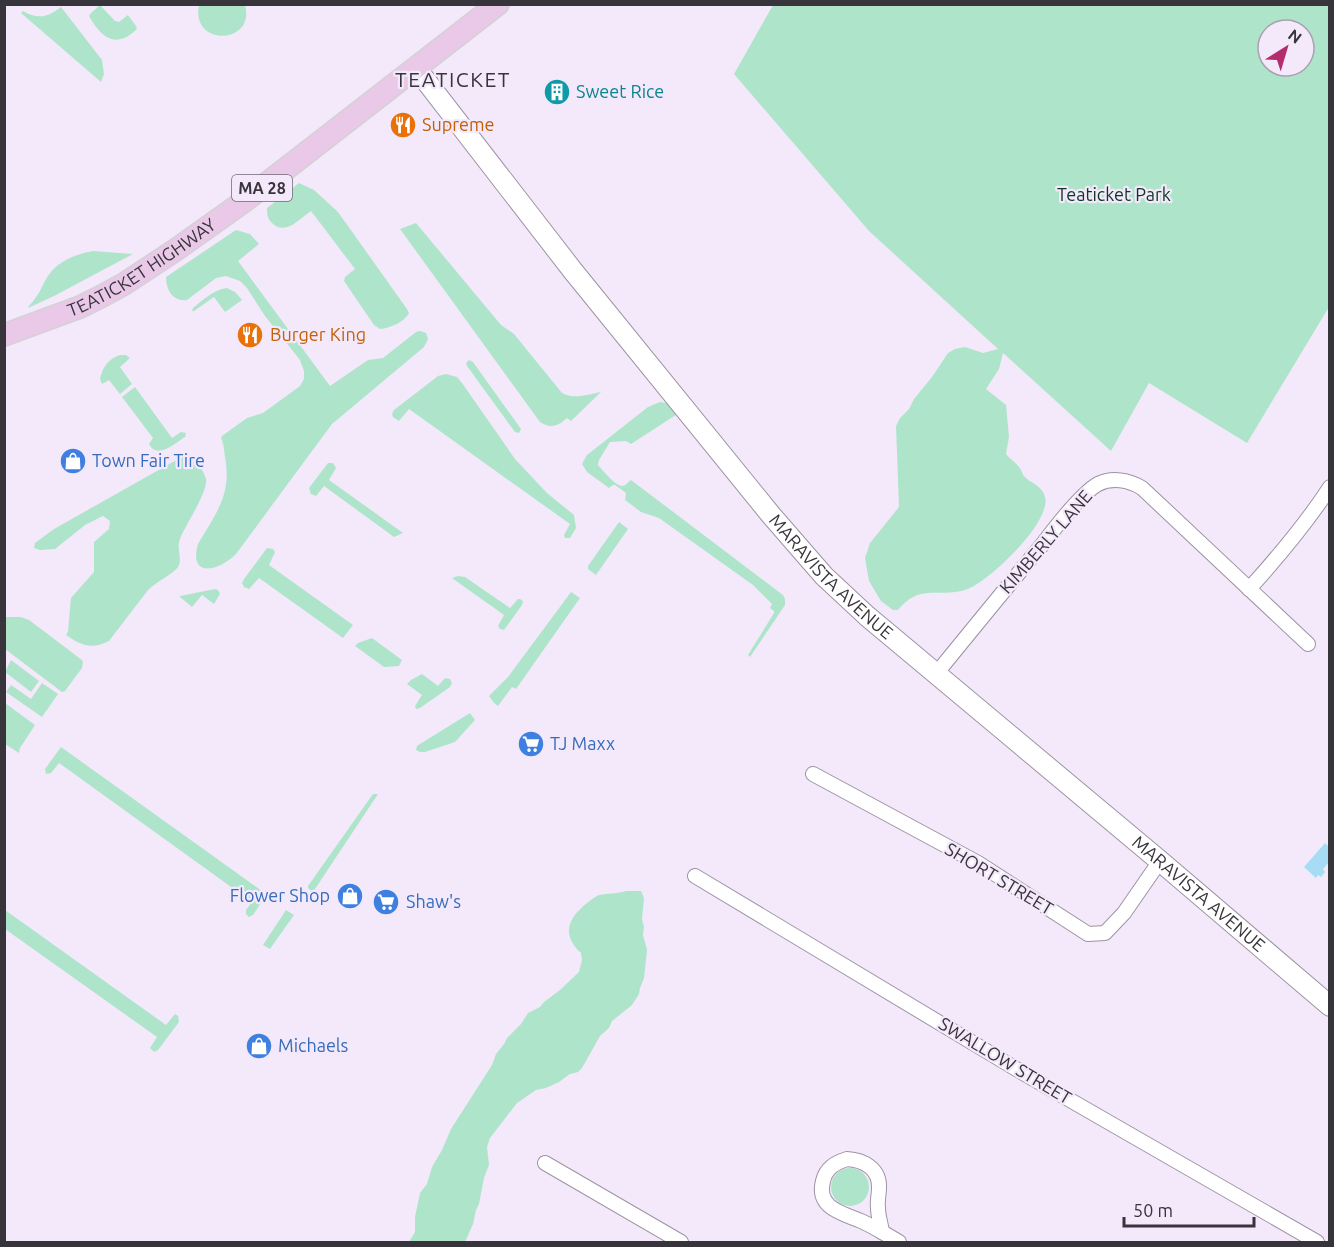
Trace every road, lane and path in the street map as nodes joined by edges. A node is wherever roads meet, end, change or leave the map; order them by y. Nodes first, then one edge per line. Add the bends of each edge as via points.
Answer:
1 (490, 7) edge
2 (416, 68) junction
3 (4, 335) edge
4 (1329, 487) edge
5 (1249, 589) junction
6 (1308, 644) dead end
7 (936, 674) junction
8 (813, 774) dead end
9 (1160, 861) junction
10 (695, 876) dead end
11 (1329, 1005) edge
12 (545, 1163) dead end
13 (882, 1232) junction
14 (681, 1242) edge
15 (898, 1242) edge
16 (1317, 1242) edge

1 - 2 main road, TEATICKET HIGHWAY / MA 28
2 - 3 main road, TEATICKET HIGHWAY / MA 28 via 242,203 146,270 80,308
2 - 7 main road, MARAVISTA AVENUE via 573,271 791,538 845,597
4 - 5 street via 1275,561
5 - 6 street, KIMBERLY LANE
5 - 7 street, KIMBERLY LANE via 1142,488 1112,480 1091,488
7 - 9 main road, MARAVISTA AVENUE
8 - 9 street, SHORT STREET via 978,864 1088,934 1106,933
9 - 11 main road, MARAVISTA AVENUE
10 - 16 street, SWALLOW STREET via 1023,1073
12 - 14 street
13 - 13 street via 878,1177 865,1163 847,1159 838,1162 822,1184 826,1202 840,1214
13 - 15 street

